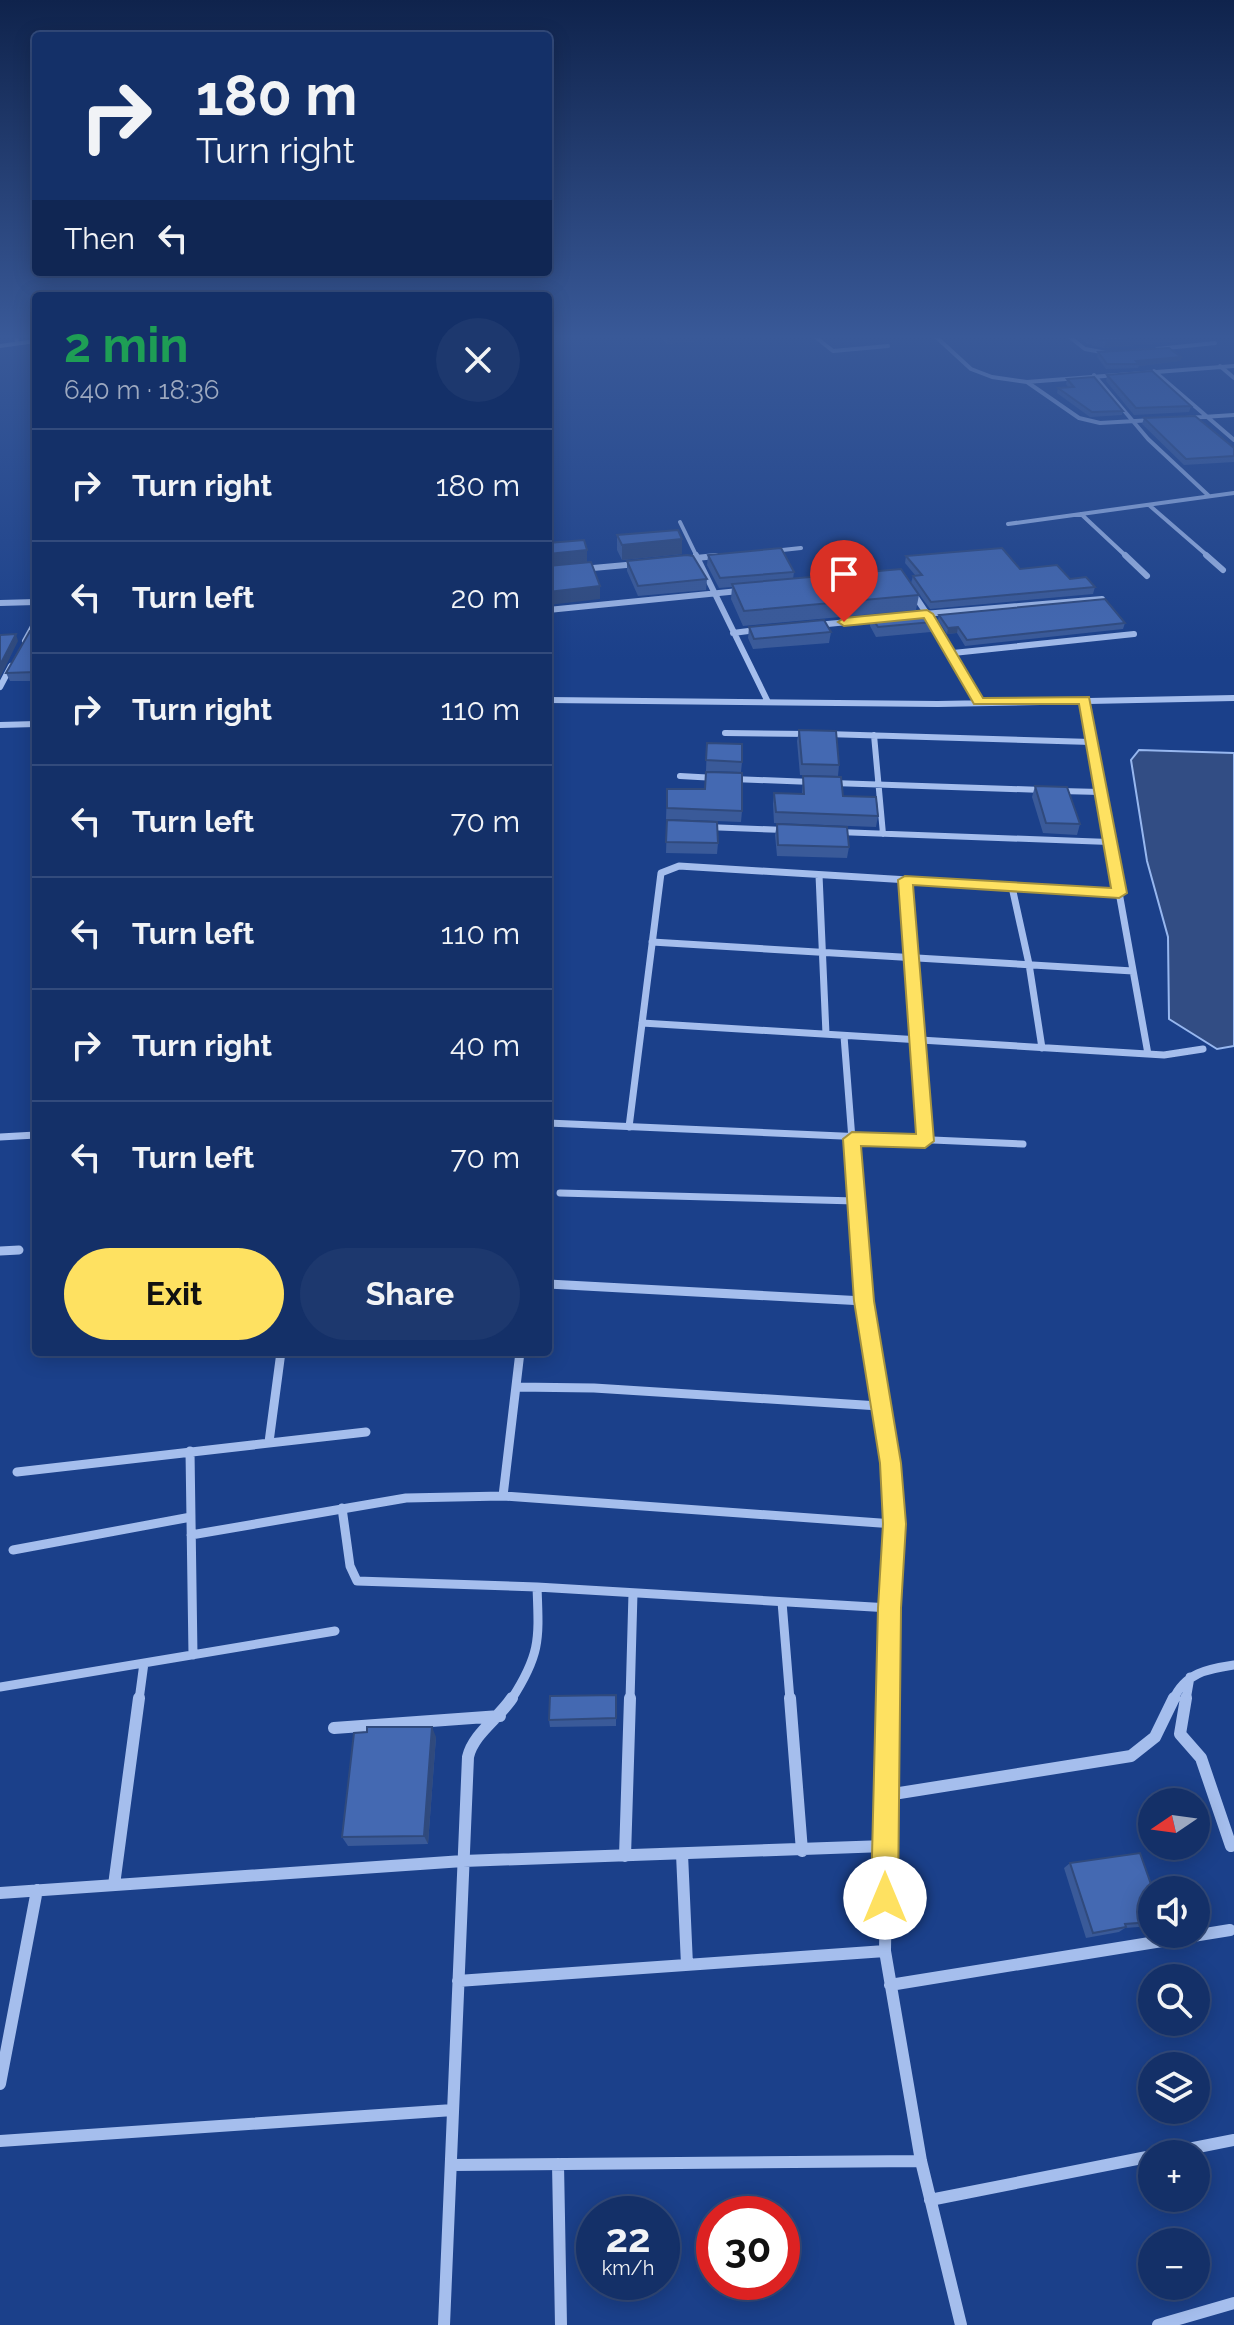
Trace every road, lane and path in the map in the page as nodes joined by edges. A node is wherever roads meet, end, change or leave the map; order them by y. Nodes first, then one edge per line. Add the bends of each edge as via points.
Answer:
1 (1150, 444) edge
2 (1234, 493) edge
3 (1225, 494) junction
4 (1209, 496) junction
5 (1234, 502) edge
6 (1149, 505) junction
7 (1081, 514) junction
8 (680, 522) dead end
9 (1008, 524) dead end
10 (801, 548) dead end
11 (771, 551) edge
12 (727, 555) edge
13 (697, 558) junction
14 (682, 559) edge
15 (652, 562) edge
16 (578, 570) edge
17 (1223, 570) dead end
18 (1147, 576) dead end
19 (906, 582) edge
20 (744, 591) edge
21 (714, 594) junction
22 (1102, 599) edge
23 (32, 602) edge
24 (0, 603) edge
25 (552, 610) edge
26 (927, 614) junction
27 (912, 615) edge
28 (882, 618) edge
29 (807, 625) edge
30 (32, 628) edge
31 (763, 630) edge
32 (733, 633) junction
33 (1134, 634) dead end
34 (22, 647) edge
35 (953, 653) junction
36 (14, 661) edge
37 (0, 687) edge
38 (1234, 698) edge
39 (552, 700) edge
40 (1085, 700) junction
41 (768, 702) junction
42 (979, 702) junction
43 (32, 724) edge
44 (0, 725) edge
45 (725, 733) dead end
46 (874, 735) junction
47 (1091, 742) junction
48 (680, 776) dead end
49 (878, 785) junction
50 (1100, 792) junction
51 (694, 827) edge
52 (789, 830) edge
53 (836, 832) edge
54 (883, 834) junction
55 (1109, 842) junction
56 (819, 875) junction
57 (905, 880) junction
58 (1012, 887) junction
59 (1119, 893) junction
60 (652, 942) junction
61 (822, 950) junction
62 (911, 956) junction
63 (1029, 964) junction
64 (1133, 971) junction
65 (642, 1023) junction
66 (826, 1034) junction
67 (844, 1036) junction
68 (917, 1040) junction
69 (1042, 1048) junction
70 (1203, 1049) dead end
71 (1148, 1054) junction
72 (552, 1123) edge
73 (629, 1127) junction
74 (32, 1135) edge
75 (0, 1137) edge
76 (852, 1139) junction
77 (925, 1141) junction
78 (1023, 1144) dead end
79 (560, 1193) dead end
80 (856, 1201) junction
81 (19, 1250) dead end
82 (0, 1251) edge
83 (552, 1284) edge
84 (864, 1301) junction
85 (280, 1356) edge
86 (520, 1356) edge
87 (516, 1387) junction
88 (879, 1406) junction
89 (366, 1432) dead end
90 (269, 1442) junction
91 (190, 1451) junction
92 (17, 1472) dead end
93 (503, 1496) junction
94 (342, 1508) junction
95 (191, 1517) junction
96 (894, 1524) junction
97 (191, 1535) junction
98 (13, 1550) dead end
99 (537, 1587) junction
100 (633, 1593) junction
101 (782, 1602) junction
102 (890, 1608) junction
103 (335, 1631) dead end
104 (193, 1655) junction
105 (144, 1663) junction
106 (1234, 1665) edge
107 (1190, 1677) junction
108 (0, 1687) edge
109 (500, 1716) junction
110 (334, 1728) dead end
111 (887, 1795) junction
112 (885, 1846) junction
113 (1231, 1846) dead end
114 (802, 1851) junction
115 (682, 1854) junction
116 (625, 1856) junction
117 (463, 1861) junction
118 (114, 1885) junction
119 (37, 1890) junction
120 (0, 1893) edge
121 (1230, 1930) dead end
122 (885, 1951) junction
123 (687, 1965) junction
124 (458, 1981) junction
125 (890, 1985) junction
126 (0, 2084) edge
127 (453, 2110) junction
128 (1234, 2140) edge
129 (0, 2141) edge
130 (1210, 2145) edge
131 (1138, 2159) edge
132 (921, 2161) junction
133 (558, 2164) junction
134 (452, 2165) junction
135 (930, 2200) junction
136 (1234, 2303) edge
137 (444, 2325) edge
138 (561, 2325) edge
139 (961, 2325) edge
140 (1158, 2325) edge

1 - 4 street
2 - 3 street
3 - 4 street
3 - 5 street
4 - 6 street
6 - 7 street
6 - 17 street
7 - 9 street
7 - 18 street
8 - 13 street
10 - 11 street
12 - 13 street
13 - 14 street
13 - 21 street
15 - 16 street
19 - 26 street
20 - 21 street
21 - 25 street
21 - 32 street
22 - 26 street
23 - 24 street
26 - 27 street
26 - 35 street
28 - 29 street
30 - 34 street
31 - 32 street
32 - 41 street
33 - 35 street
35 - 42 street
36 - 37 street
38 - 40 street
39 - 41 street
40 - 42 street
40 - 47 street
41 - 42 street
43 - 44 street
45 - 46 street
46 - 47 street
46 - 49 street
47 - 50 street
48 - 49 street
49 - 50 street
49 - 54 street
50 - 55 street
51 - 52 street
53 - 54 street
54 - 55 street
55 - 59 street
56 - 57 street
56 - 60 street via 668,868 661,873
56 - 61 street
57 - 58 street
57 - 62 street
58 - 59 street
58 - 63 street
59 - 64 street
60 - 61 street
60 - 65 street
61 - 62 street
61 - 66 street
62 - 63 street
62 - 68 street
63 - 64 street
63 - 69 street
64 - 71 street
65 - 66 street
65 - 73 street
66 - 67 street
67 - 68 street
67 - 76 street
68 - 69 street
68 - 77 street
69 - 71 street
70 - 71 street
72 - 73 street
73 - 76 street
74 - 75 street
76 - 77 street
76 - 80 street
77 - 78 street
79 - 80 street
80 - 84 street
81 - 82 street
83 - 84 street
84 - 88 street
85 - 90 street
86 - 87 street
87 - 88 street
87 - 93 street
88 - 96 street via 891,1463
89 - 90 street
90 - 91 street
91 - 92 street
91 - 95 street
93 - 94 street via 406,1498
93 - 96 street
94 - 97 street
94 - 99 street via 357,1581
95 - 97 street
95 - 98 street
96 - 102 street
97 - 104 street
99 - 100 street
99 - 109 street via 539,1642 525,1678
100 - 101 street
100 - 116 street
101 - 102 street
101 - 114 street
102 - 111 street
103 - 104 street
104 - 105 street
105 - 108 street
105 - 118 street
106 - 107 street
107 - 111 street via 1177,1691 1151,1746 1131,1756
107 - 113 street via 1180,1734 1201,1758
109 - 110 street
109 - 117 street via 471,1744
111 - 112 street
112 - 114 street
112 - 122 street
114 - 115 street
115 - 116 street
115 - 123 street
116 - 117 street
117 - 118 street
117 - 124 street
118 - 119 street
119 - 120 street
119 - 126 street
121 - 125 street
122 - 123 street
122 - 125 street
123 - 124 street
124 - 127 street
125 - 132 street
127 - 129 street
127 - 134 street
128 - 130 street
131 - 135 street
132 - 133 street
132 - 135 street
133 - 134 street
133 - 138 street
134 - 137 street
135 - 139 street
136 - 140 street

